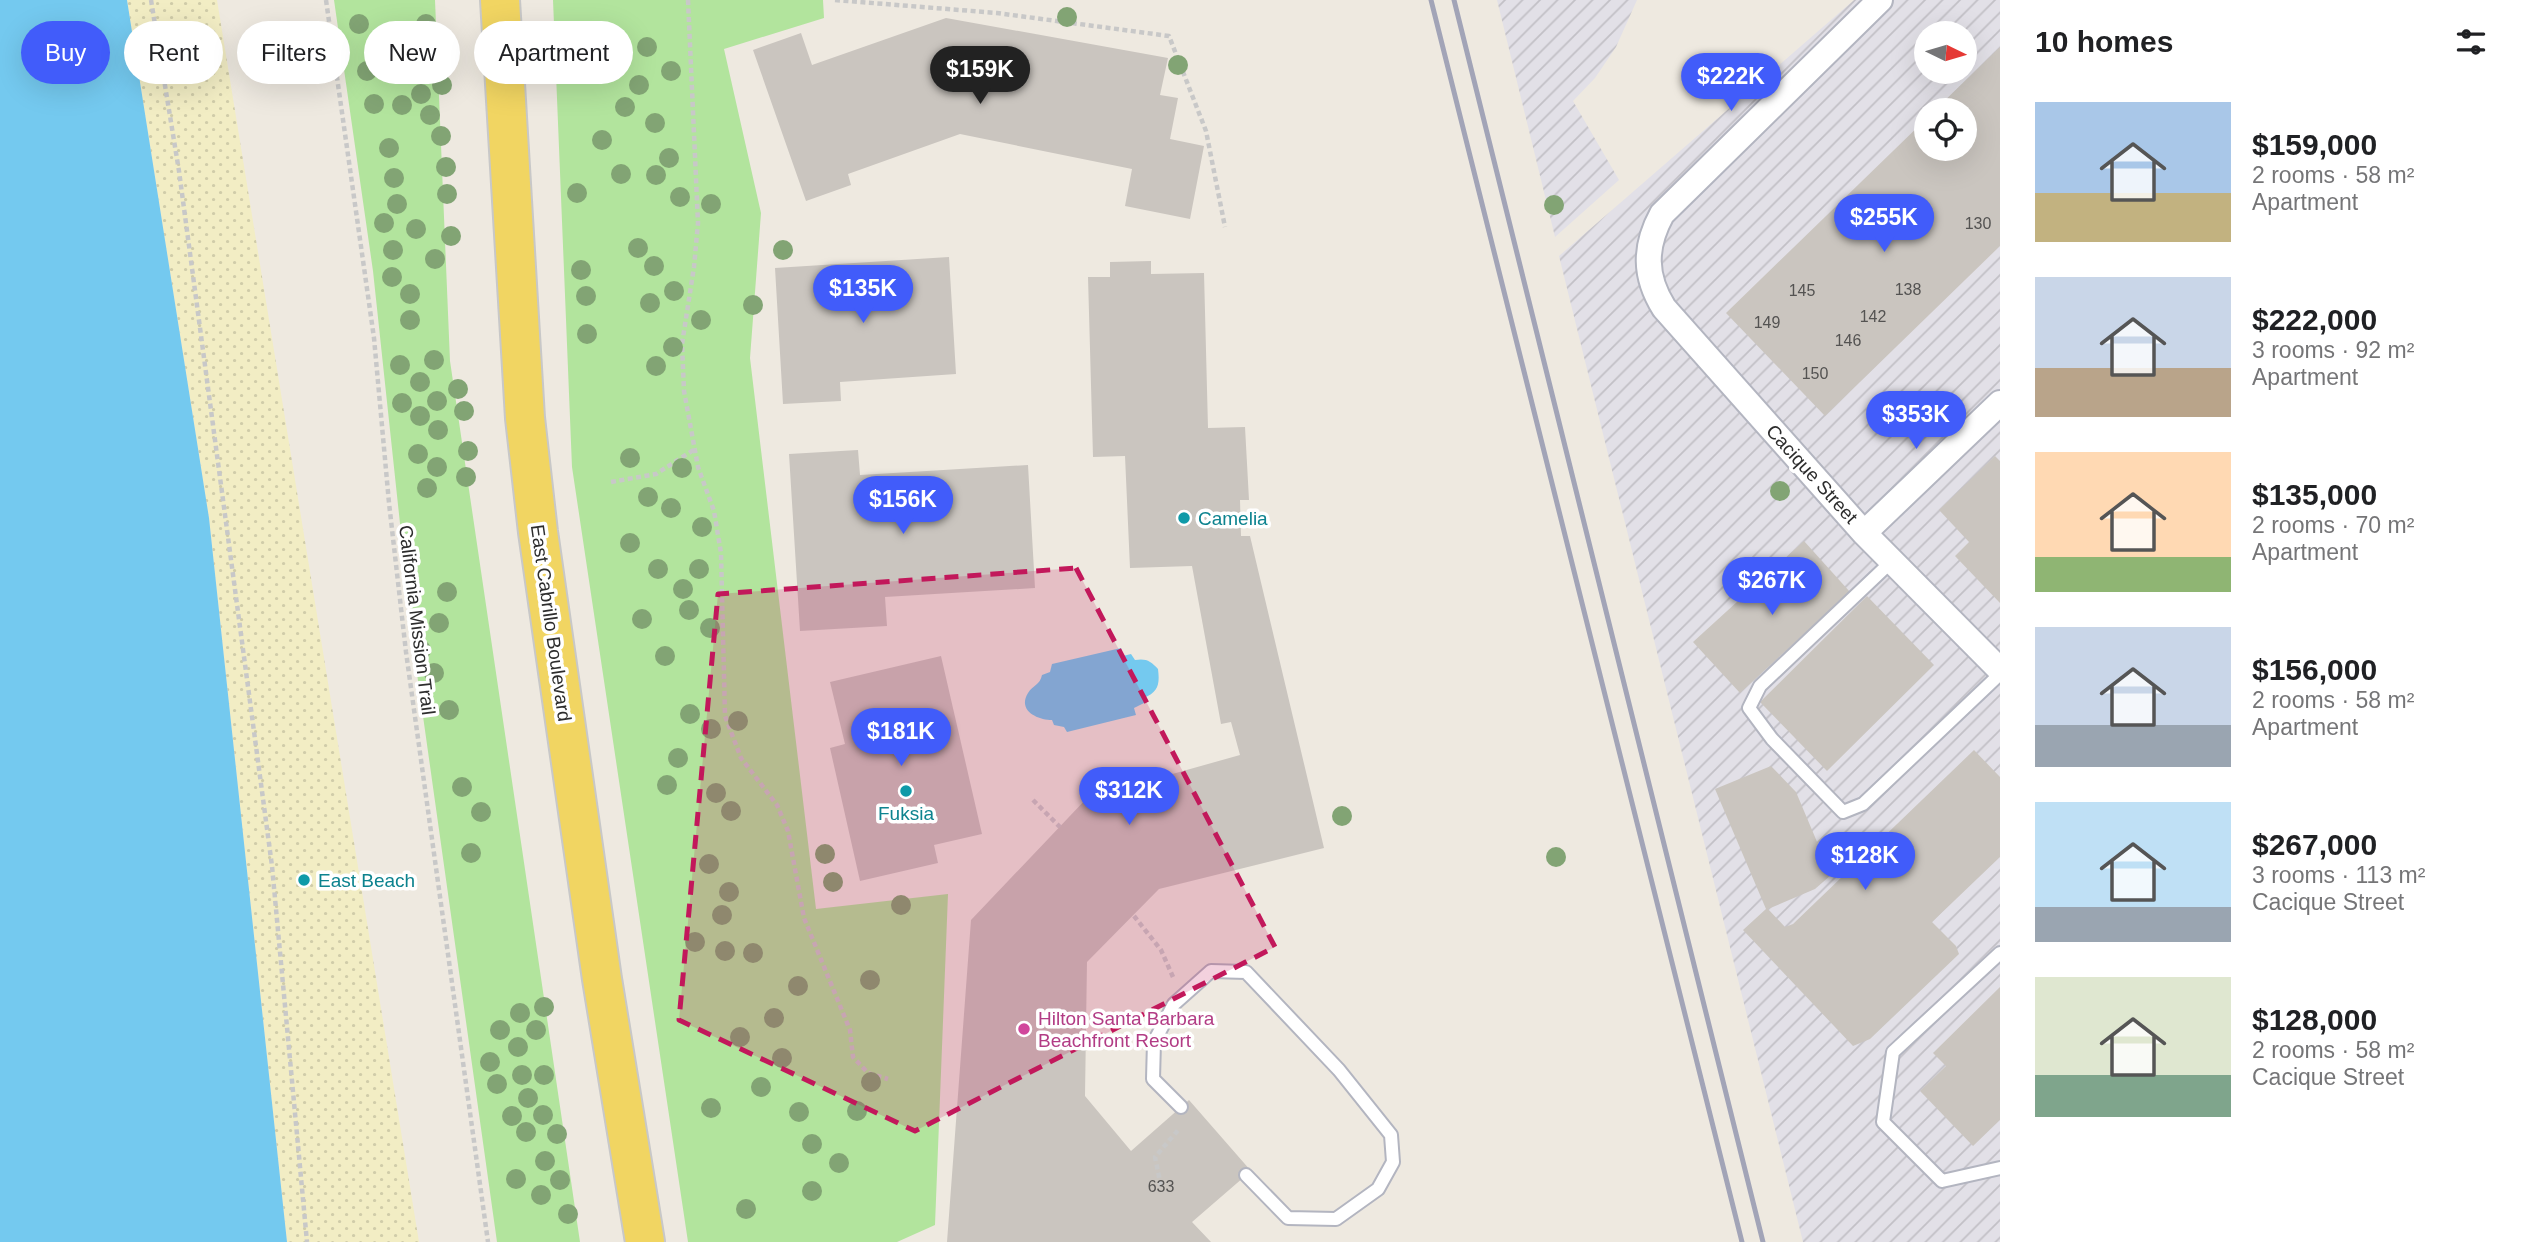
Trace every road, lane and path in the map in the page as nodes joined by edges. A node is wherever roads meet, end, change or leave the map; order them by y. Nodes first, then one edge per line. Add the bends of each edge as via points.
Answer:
1 (151, 0) edge
2 (326, 0) edge
3 (500, 0) edge
4 (688, 0) edge
5 (835, 0) edge
6 (1880, 0) edge
7 (1225, 227) dead end
8 (2000, 404) edge
9 (695, 449) junction
10 (611, 482) dead end
11 (1864, 533) junction
12 (1892, 561) junction
13 (2000, 672) edge
14 (1033, 800) dead end
15 (1060, 827) dead end
16 (2000, 953) edge
17 (888, 1079) dead end
18 (1181, 1107) dead end
19 (2000, 1168) edge
20 (1246, 1175) dead end
21 (307, 1242) edge
22 (488, 1242) edge
23 (645, 1242) edge

1 - 21 path via 179,170 272,866
2 - 22 path, California Mission Trail via 374,338 406,652
3 - 23 main road, East Cabrillo Boulevard via 524,404 536,520
4 - 9 path via 698,223 683,356
5 - 7 path via 997,13 1169,36 1206,131
6 - 11 street, Cacique Street via 1673,201 1654,229 1647,261 1655,294 1664,308
8 - 11 street
9 - 10 path via 656,474
9 - 17 path via 721,553 725,716 741,758 778,805 788,831 804,918 850,1030 853,1057 868,1073
11 - 12 street, Cacique Street
12 - 13 street, Cacique Street
12 - 13 lane via 1760,686 1749,708 1772,739 1843,812 1863,804
14 - 15 path
16 - 19 lane via 1893,1052 1883,1122 1942,1181
18 - 20 lane via 1153,1079 1154,1042 1174,1004 1211,971 1246,972 1339,1070 1391,1135 1392,1162 1378,1189 1336,1219 1288,1218

